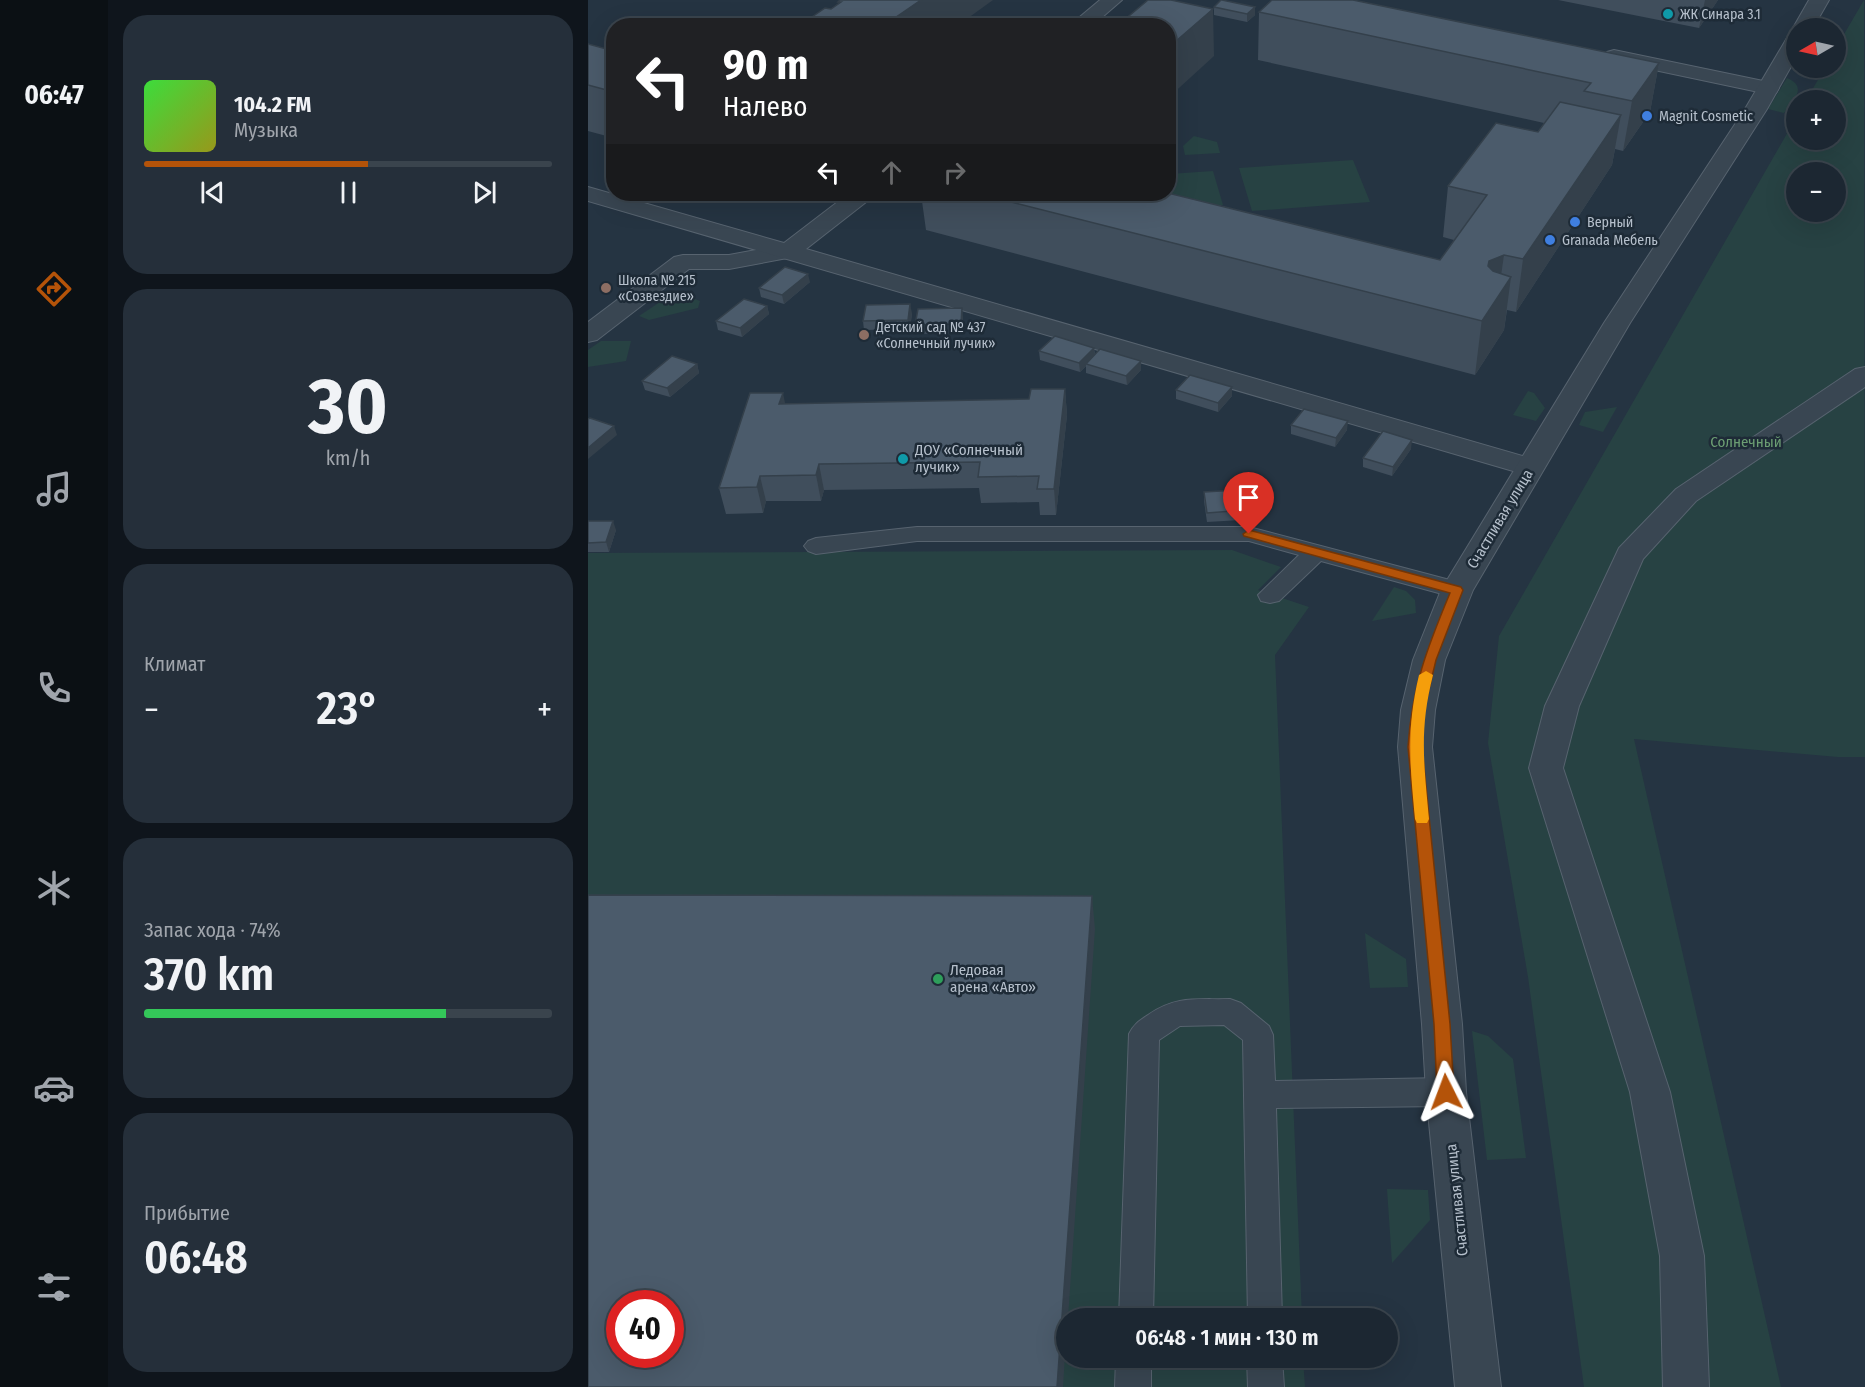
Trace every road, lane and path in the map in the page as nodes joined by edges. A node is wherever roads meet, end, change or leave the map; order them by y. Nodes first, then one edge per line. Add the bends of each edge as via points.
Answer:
1 (1112, 0) edge
2 (1819, 0) edge
3 (1089, 18) edge
4 (1809, 18) edge
5 (1594, 52) edge
6 (1786, 57) edge
7 (1768, 88) junction
8 (588, 194) edge
9 (606, 199) edge
10 (613, 201) edge
11 (853, 201) edge
12 (789, 251) junction
13 (588, 334) edge
14 (1865, 375) edge
15 (1530, 467) junction
16 (816, 546) dead end
17 (1316, 553) junction
18 (1457, 590) junction
19 (1270, 595) dead end
20 (1446, 1092) junction
21 (1260, 1095) junction
22 (1136, 1308) edge
23 (1264, 1308) edge
24 (1134, 1368) edge
25 (1265, 1368) edge
26 (1133, 1387) edge
27 (1266, 1387) edge
28 (1478, 1387) edge
29 (1686, 1387) edge

1 - 3 street
2 - 4 street
5 - 7 street
6 - 7 street, Счастливая улица
7 - 15 street, Счастливая улица
8 - 9 street
10 - 12 street
11 - 12 street
12 - 13 street via 729,262 683,262
12 - 15 street
14 - 29 street via 1686,495 1630,555 1562,705 1546,768 1650,1092 1682,1256
15 - 18 street, Счастливая улица
16 - 17 lane via 917,534 1249,534
17 - 18 lane
17 - 19 lane
18 - 20 street, Счастливая улица via 1429,660 1415,747
20 - 21 lane
20 - 28 street, Счастливая улица
21 - 22 lane via 1258,1035 1230,1012 1175,1013 1144,1034
21 - 23 lane
24 - 26 lane
25 - 27 lane

